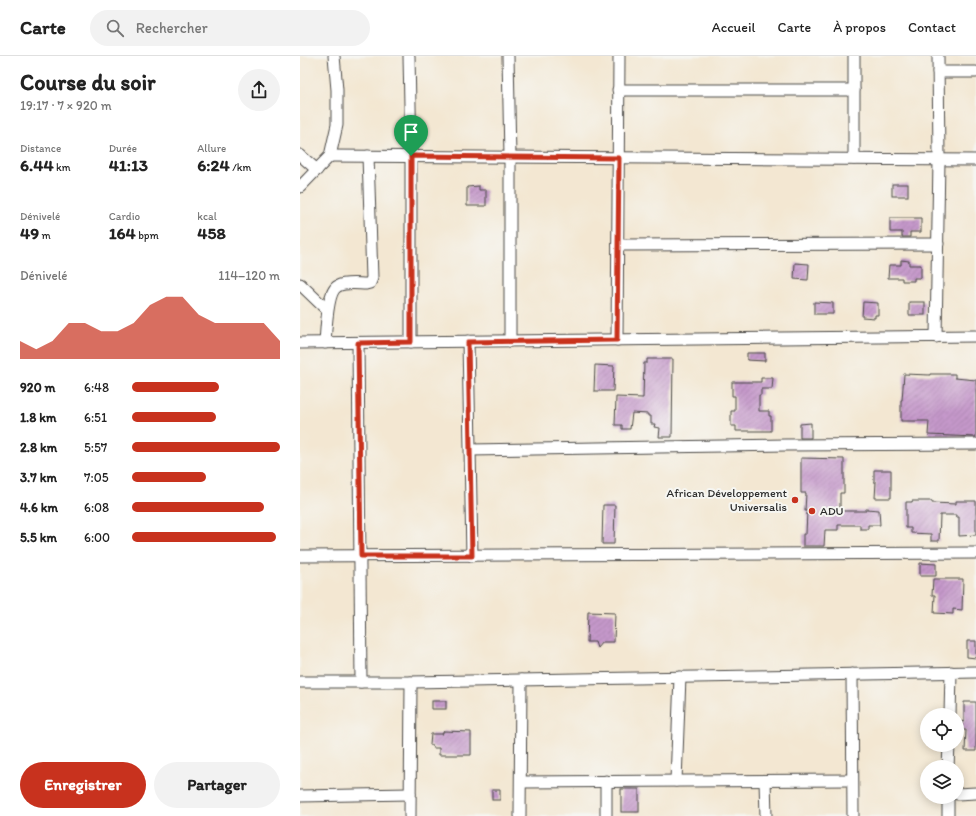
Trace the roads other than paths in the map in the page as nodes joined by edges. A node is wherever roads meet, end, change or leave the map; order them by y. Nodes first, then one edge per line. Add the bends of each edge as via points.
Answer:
1 (334, 56) edge
2 (409, 56) edge
3 (508, 56) edge
4 (619, 56) edge
5 (854, 56) edge
6 (938, 56) edge
7 (938, 72) junction
8 (976, 72) edge
9 (618, 90) junction
10 (854, 90) junction
11 (300, 154) edge
12 (330, 156) junction
13 (368, 156) junction
14 (411, 156) junction
15 (510, 157) junction
16 (619, 158) junction
17 (854, 159) junction
18 (939, 160) junction
19 (976, 160) edge
20 (317, 170) junction
21 (300, 187) edge
22 (938, 244) junction
23 (618, 245) junction
24 (300, 284) edge
25 (327, 310) junction
26 (976, 336) edge
27 (936, 337) junction
28 (617, 340) junction
29 (510, 341) junction
30 (411, 342) junction
31 (468, 342) junction
32 (300, 343) edge
33 (325, 343) junction
34 (358, 343) junction
35 (976, 444) edge
36 (471, 450) junction
37 (976, 553) edge
38 (300, 556) edge
39 (361, 556) junction
40 (472, 556) junction
41 (951, 672) junction
42 (976, 672) edge
43 (852, 674) junction
44 (680, 677) junction
45 (521, 680) junction
46 (300, 682) edge
47 (361, 682) junction
48 (411, 682) junction
49 (950, 708) edge
50 (852, 780) junction
51 (606, 781) junction
52 (676, 781) junction
53 (765, 781) junction
54 (520, 782) junction
55 (976, 793) edge
56 (410, 794) junction
57 (964, 794) edge
58 (300, 796) edge
59 (948, 804) edge
60 (410, 816) edge
61 (520, 816) edge
62 (606, 816) edge
63 (766, 816) edge
64 (853, 816) edge
65 (948, 816) edge

1 - 12 street via 337,126
2 - 14 street
3 - 15 street
4 - 9 street
5 - 10 street
6 - 7 street
7 - 8 street
7 - 18 street
9 - 10 street
9 - 16 street
10 - 17 street
11 - 20 street
12 - 13 street
12 - 20 street
13 - 14 street
13 - 25 street via 372,278 370,283 366,284 337,286
14 - 15 street
14 - 30 street
15 - 16 street
15 - 29 street
16 - 17 street
16 - 23 street
17 - 18 street
18 - 19 street
18 - 22 street
20 - 21 street
22 - 23 street
22 - 27 street
23 - 28 street
24 - 25 street
25 - 33 street
26 - 27 street
27 - 28 street
28 - 29 street
29 - 31 street
30 - 31 street
30 - 34 street
31 - 36 street
32 - 33 street
33 - 34 street
34 - 39 street
35 - 36 street
36 - 40 street
37 - 40 street
38 - 39 street
39 - 40 street
39 - 47 street
41 - 42 street
41 - 43 street
41 - 49 street
43 - 44 street
43 - 50 street
44 - 45 street
44 - 52 street
45 - 48 street
45 - 54 street
46 - 47 street
47 - 48 street
48 - 56 street
50 - 53 street
50 - 64 street
51 - 52 street
51 - 54 street
51 - 62 street
52 - 53 street
53 - 63 street
54 - 61 street
55 - 57 street
56 - 58 street
56 - 60 street
59 - 65 street

